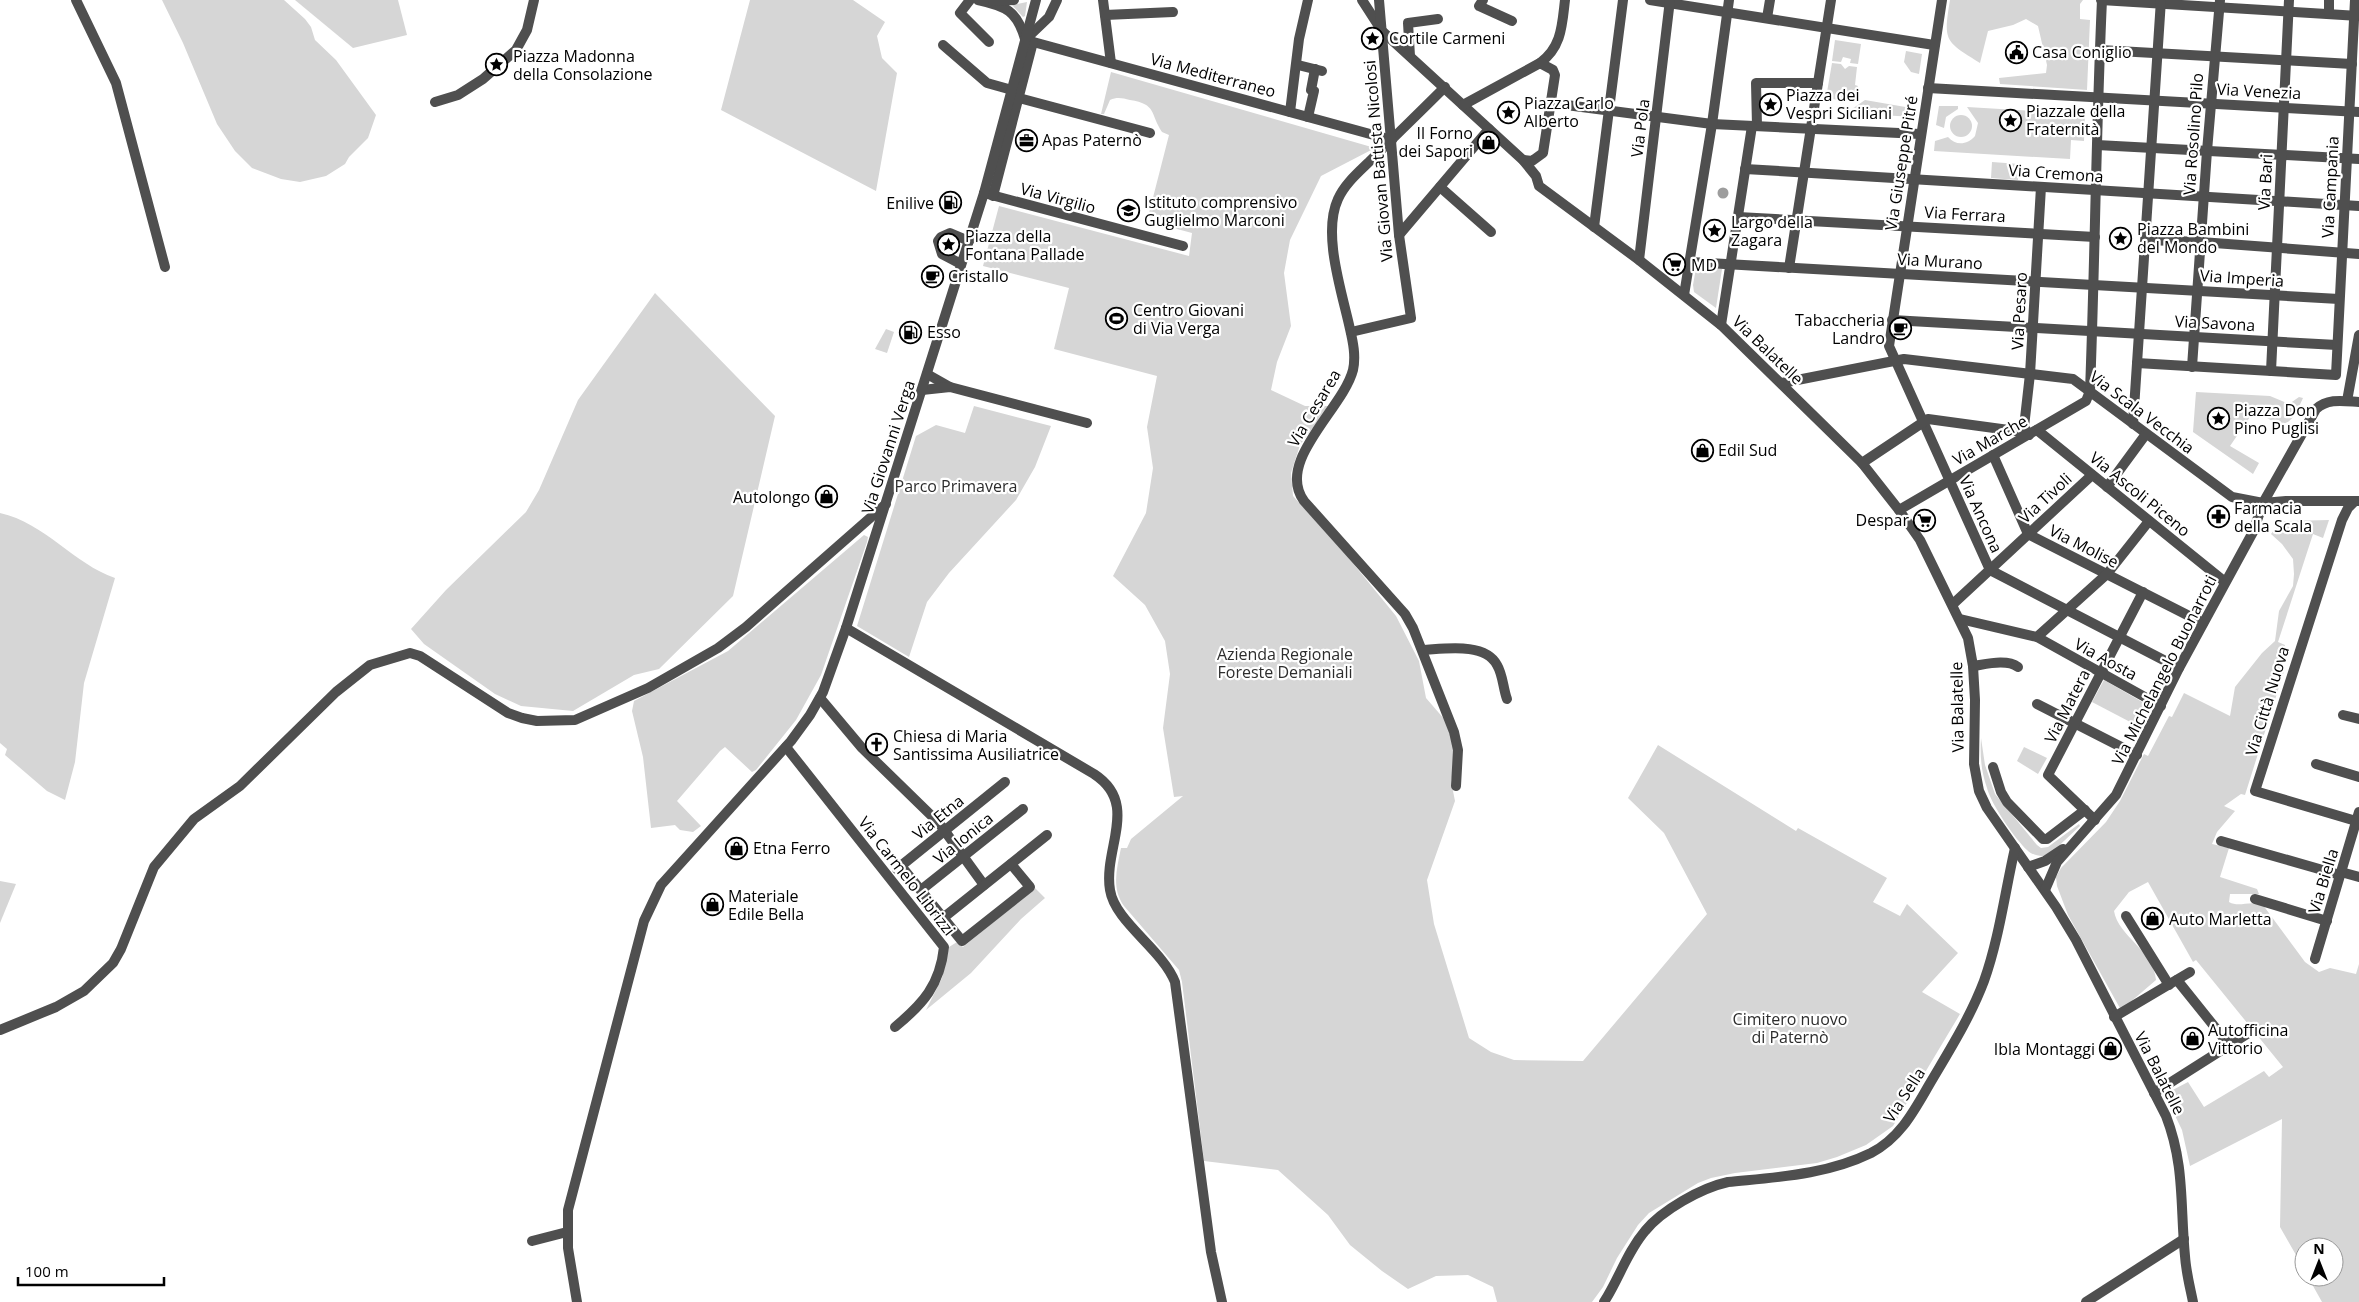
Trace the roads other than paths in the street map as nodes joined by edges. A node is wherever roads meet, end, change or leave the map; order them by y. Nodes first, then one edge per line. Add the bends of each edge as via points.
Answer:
1 (76, 0) edge
2 (534, 0) edge
3 (970, 0) edge
4 (1014, 0) edge
5 (1036, 0) edge
6 (1057, 0) edge
7 (1103, 0) edge
8 (1308, 0) edge
9 (1362, 0) edge
10 (1379, 0) edge
11 (1483, 0) edge
12 (1565, 0) edge
13 (1623, 0) edge
14 (1650, 0) edge
15 (1729, 0) edge
16 (1770, 0) edge
17 (1831, 0) edge
18 (1942, 0) edge
19 (2102, 0) edge
20 (2289, 0) edge
21 (2329, 0) edge
22 (2356, 0) edge
23 (981, 1) edge
24 (1670, 1) edge
25 (2161, 2) edge
26 (2220, 4) edge
27 (1728, 11) junction
28 (2289, 11) junction
29 (1173, 12) dead end
30 (2329, 14) junction
31 (1105, 15) junction
32 (2357, 15) edge
33 (1767, 18) junction
34 (1438, 19) dead end
35 (1512, 21) dead end
36 (1827, 28) junction
37 (1382, 31) junction
38 (1029, 41) junction
39 (989, 42) dead end
40 (943, 45) dead end
41 (1934, 45) junction
42 (2100, 50) junction
43 (2158, 53) junction
44 (1410, 56) junction
45 (2214, 56) junction
46 (2286, 60) junction
47 (1111, 63) junction
48 (1540, 64) junction
49 (1298, 65) junction
50 (2354, 69) edge
51 (1818, 84) junction
52 (1445, 87) junction
53 (1928, 88) junction
54 (1015, 94) junction
55 (2097, 97) junction
56 (2155, 101) junction
57 (436, 102) dead end
58 (1553, 103) junction
59 (2211, 104) junction
60 (1463, 105) junction
61 (2284, 108) junction
62 (1608, 110) junction
63 (1290, 112) junction
64 (2354, 112) edge
65 (1656, 116) junction
66 (1308, 117) junction
67 (1711, 122) junction
68 (1754, 126) junction
69 (1811, 129) junction
70 (1487, 132) junction
71 (1150, 133) dead end
72 (1920, 134) junction
73 (1392, 140) junction
74 (2097, 144) junction
75 (2152, 148) junction
76 (2207, 151) junction
77 (1543, 153) junction
78 (2281, 155) junction
79 (2347, 158) junction
80 (2359, 159) edge
81 (1523, 160) junction
82 (1748, 170) junction
83 (1804, 173) junction
84 (1536, 176) junction
85 (1913, 180) junction
86 (1440, 187) junction
87 (2041, 187) junction
88 (2097, 191) junction
89 (2149, 194) junction
90 (988, 195) junction
91 (2204, 197) junction
92 (2279, 202) junction
93 (2344, 206) junction
94 (2359, 206) edge
95 (1741, 217) junction
96 (1797, 220) junction
97 (1906, 226) junction
98 (1594, 227) junction
99 (1491, 232) dead end
100 (2039, 234) junction
101 (1399, 235) junction
102 (2095, 237) junction
103 (2146, 240) junction
104 (969, 241) junction
105 (2200, 242) junction
106 (1183, 246) dead end
107 (2277, 247) junction
108 (2342, 252) junction
109 (2359, 254) edge
110 (1639, 260) junction
111 (1690, 262) junction
112 (961, 264) junction
113 (1733, 265) junction
114 (165, 267) dead end
115 (1789, 268) junction
116 (1899, 273) junction
117 (2036, 281) junction
118 (2093, 284) junction
119 (2143, 287) junction
120 (2196, 290) junction
121 (1684, 295) junction
122 (2274, 295) junction
123 (2339, 299) junction
124 (1892, 320) junction
125 (1720, 325) junction
126 (2033, 327) junction
127 (2092, 331) junction
128 (1351, 332) junction
129 (2140, 334) junction
130 (2359, 335) edge
131 (2194, 337) junction
132 (2272, 341) junction
133 (2337, 345) junction
134 (1894, 359) junction
135 (2357, 361) edge
136 (2138, 363) junction
137 (2192, 363) junction
138 (2271, 369) junction
139 (927, 374) junction
140 (2030, 374) junction
141 (1782, 384) junction
142 (950, 387) junction
143 (922, 390) junction
144 (2090, 391) junction
145 (2347, 401) junction
146 (2359, 402) edge
147 (1923, 422) junction
148 (1087, 423) dead end
149 (2133, 424) junction
150 (2033, 432) junction
151 (2146, 434) junction
152 (1993, 455) junction
153 (1862, 463) junction
154 (2092, 475) junction
155 (1950, 481) junction
156 (2107, 487) junction
157 (2332, 501) junction
158 (2357, 501) edge
159 (886, 503) junction
160 (2263, 503) junction
161 (1899, 510) junction
162 (2342, 520) junction
163 (2149, 521) junction
164 (2028, 534) junction
165 (1990, 570) junction
166 (2107, 574) junction
167 (2225, 582) junction
168 (2143, 592) junction
169 (1953, 604) junction
170 (2066, 609) junction
171 (1960, 619) junction
172 (2203, 622) junction
173 (846, 628) junction
174 (2037, 637) junction
175 (2120, 637) junction
176 (1423, 650) junction
177 (1973, 666) junction
178 (2018, 667) dead end
179 (2179, 668) junction
180 (2101, 674) junction
181 (820, 698) junction
182 (1507, 699) dead end
183 (2037, 704) dead end
184 (2161, 706) junction
185 (2343, 715) dead end
186 (2359, 719) edge
187 (2075, 724) junction
188 (786, 747) junction
189 (2137, 755) junction
190 (2316, 764) dead end
191 (1993, 767) dead end
192 (2359, 777) edge
193 (1006, 782) dead end
194 (1456, 786) dead end
195 (1023, 809) dead end
196 (2085, 810) junction
197 (2358, 816) edge
198 (2096, 820) junction
199 (944, 832) junction
200 (1048, 835) dead end
201 (2076, 839) junction
202 (2221, 841) dead end
203 (2015, 848) junction
204 (963, 857) junction
205 (1011, 864) junction
206 (901, 866) junction
207 (2028, 867) junction
208 (2341, 874) junction
209 (889, 876) junction
210 (2359, 877) edge
211 (984, 885) junction
212 (921, 890) junction
213 (2044, 890) junction
214 (2255, 899) dead end
215 (2126, 916) dead end
216 (944, 918) junction
217 (2326, 921) junction
218 (2315, 959) dead end
219 (2190, 972) dead end
220 (2173, 982) junction
221 (2114, 1017) junction
222 (895, 1027) dead end
223 (0, 1030) edge
224 (2248, 1034) dead end
225 (2230, 1046) junction
226 (2154, 1093) junction
227 (568, 1232) junction
228 (2184, 1239) junction
229 (532, 1241) dead end
230 (578, 1302) edge
231 (1222, 1302) edge
232 (1604, 1302) edge
233 (2086, 1302) edge
234 (2193, 1302) edge

1 - 114 street via 116,83
2 - 57 street via 527,30 516,50 484,79 458,95
3 - 39 street via 960,13
4 - 23 street
5 - 38 street, Via Giovanni Verga
6 - 38 street
7 - 31 street
8 - 49 street via 1299,39
9 - 37 street
10 - 37 street, Via Giovan Battista Nicolosi
11 - 35 street via 1479,6
12 - 48 street via 1561,34 1554,51
13 - 62 street
14 - 24 street
15 - 27 street
16 - 33 street
17 - 36 street
18 - 41 street, Via Giuseppe Pitré
19 - 25 street
19 - 42 street
20 - 28 street, Via Bari
21 - 30 street
22 - 32 street, Via Campania
23 - 38 street via 1007,9 1020,22
24 - 27 street
24 - 65 street, Via Pola
25 - 26 street
25 - 43 street
26 - 28 street
26 - 45 street, Via Rosolino Pilo
27 - 33 street
27 - 67 street
28 - 30 street
28 - 46 street, Via Bari
29 - 31 street
30 - 32 street
31 - 47 street
32 - 50 street, Via Campania
33 - 36 street
34 - 44 street via 1408,23
36 - 41 street
36 - 51 street
37 - 44 street, Via Balatelle
37 - 73 street, Via Giovan Battista Nicolosi
38 - 47 street, Via Mediterraneo
38 - 54 street, Via Giovanni Verga
40 - 54 street via 987,83
41 - 53 street, Via Giuseppe Pitré
42 - 43 street
42 - 55 street
43 - 45 street
43 - 56 street
44 - 52 street, Via Balatelle
45 - 46 street
45 - 59 street, Via Rosolino Pilo
46 - 50 street
46 - 61 street, Via Bari
47 - 63 street, Via Mediterraneo
48 - 58 street via 1548,66 1554,75
48 - 60 street
49 - 63 street
49 - 66 street via 1319,70 1311,90 1314,91
50 - 64 street, Via Campania
51 - 68 street via 1756,83
51 - 69 street
52 - 60 street, Via Balatelle
52 - 73 street, Via Cesarea
53 - 55 street, Via Venezia
53 - 72 street, Via Giuseppe Pitré
54 - 71 street
54 - 90 street, Via Giovanni Verga
55 - 56 street, Via Venezia
55 - 74 street
56 - 59 street, Via Venezia
56 - 75 street
58 - 62 street
58 - 77 street
59 - 61 street, Via Venezia
59 - 76 street, Via Rosolino Pilo
60 - 70 street, Via Balatelle
61 - 64 street, Via Venezia
61 - 78 street, Via Bari
62 - 65 street
62 - 98 street
63 - 66 street, Via Mediterraneo
64 - 79 street, Via Campania
65 - 67 street
65 - 110 street, Via Pola
66 - 73 street, Via Mediterraneo
67 - 68 street
67 - 111 street
68 - 69 street
68 - 82 street
69 - 72 street
69 - 83 street
70 - 81 street, Via Balatelle
70 - 86 street
72 - 85 street, Via Giuseppe Pitré
73 - 101 street, Via Giovan Battista Nicolosi
73 - 128 street, Via Cesarea via 1342,191 1331,219 1330,234
74 - 75 street
74 - 88 street
75 - 76 street
75 - 89 street
76 - 78 street
76 - 91 street, Via Rosolino Pilo
77 - 81 street via 1532,161
77 - 84 street
78 - 79 street
78 - 92 street, Via Bari
79 - 80 street
79 - 93 street, Via Campania
81 - 84 street, Via Balatelle
82 - 83 street, Via Cremona
82 - 95 street
83 - 85 street, Via Cremona
83 - 96 street
84 - 98 street, Via Balatelle via 1539,186
85 - 87 street, Via Cremona
85 - 97 street, Via Giuseppe Pitré
86 - 99 street
86 - 101 street
87 - 88 street, Via Cremona
87 - 100 street, Via Pesaro
88 - 89 street, Via Cremona
88 - 102 street
89 - 91 street, Via Cremona
89 - 103 street
90 - 104 street, Via Giovanni Verga
90 - 106 street, Via Virgilio
91 - 92 street, Via Cremona
91 - 105 street, Via Rosolino Pilo
92 - 93 street, Via Cremona
92 - 107 street, Via Bari
93 - 94 street, Via Cremona
93 - 108 street, Via Campania
95 - 96 street, Via Ferrara
95 - 113 street
96 - 97 street, Via Ferrara
96 - 115 street
97 - 100 street, Via Ferrara
97 - 116 street, Via Giuseppe Pitré
98 - 110 street, Via Balatelle
100 - 102 street, Via Ferrara
100 - 117 street, Via Pesaro
101 - 128 street, Via Giovan Battista Nicolosi via 1411,318
102 - 118 street
103 - 105 street
103 - 119 street
104 - 112 street, Via Giovanni Verga
104 - 112 street via 950,233 938,241 942,254
105 - 107 street
105 - 120 street, Via Rosolino Pilo
107 - 108 street
107 - 122 street, Via Bari
108 - 109 street
108 - 123 street, Via Campania
110 - 121 street, Via Balatelle
111 - 113 street, Via Murano
111 - 121 street
112 - 139 street, Via Giovanni Verga
113 - 115 street, Via Murano
113 - 125 street
115 - 116 street, Via Murano
116 - 117 street, Via Murano
116 - 124 street, Via Giuseppe Pitré
117 - 118 street, Via Murano
117 - 126 street, Via Pesaro
118 - 119 street, Via Murano
118 - 127 street
119 - 120 street, Via Imperia
119 - 129 street
120 - 122 street, Via Imperia
120 - 131 street, Via Rosolino Pilo
121 - 125 street, Via Balatelle
122 - 123 street, Via Imperia
122 - 132 street, Via Bari
123 - 133 street, Via Campania
124 - 126 street, Via Savona
124 - 134 street, Via Giuseppe Pitré via 1889,346
125 - 141 street, Via Balatelle
126 - 127 street, Via Savona
126 - 140 street, Via Pesaro
127 - 129 street, Via Savona
127 - 144 street
128 - 176 street, Via Cesarea via 1353,372 1332,411 1303,452 1297,472 1298,489 1312,511 1404,614
129 - 131 street, Via Savona
129 - 136 street
130 - 135 street
131 - 132 street, Via Savona
131 - 137 street, Via Rosolino Pilo
132 - 133 street, Via Savona
132 - 138 street, Via Bari
133 - 138 street, Via Campania via 2336,376
134 - 140 street, Via Scala Vecchia
134 - 141 street, Via Scala Vecchia
134 - 147 street, Via Ancona
135 - 145 street
136 - 137 street
136 - 149 street
137 - 138 street
139 - 142 street
139 - 143 street, Via Giovanni Verga
140 - 144 street, Via Scala Vecchia via 2072,379
140 - 150 street, Via Pesaro via 2024,427
141 - 153 street, Via Balatelle
142 - 143 street
142 - 148 street
143 - 159 street, Via Giovanni Verga
144 - 149 street, Via Scala Vecchia
144 - 150 street, Via Marche via 2086,401
145 - 146 street
145 - 160 street, Via Michelangelo Buonarroti via 2322,403 2312,414
147 - 150 street via 1928,419
147 - 153 street
147 - 155 street, Via Ancona
149 - 151 street, Via Scala Vecchia
150 - 152 street, Via Marche
150 - 154 street, Via Ascoli Piceno
151 - 156 street
151 - 160 street, Via Scala Vecchia via 2232,497
152 - 155 street, Via Marche
152 - 164 street, Via Molise
153 - 161 street, Via Balatelle
154 - 156 street, Via Ascoli Piceno
154 - 164 street, Via Tivoli
155 - 161 street, Via Marche
155 - 165 street, Via Ancona
156 - 163 street, Via Ascoli Piceno
157 - 158 street, Via Scala Vecchia
157 - 160 street, Via Scala Vecchia
157 - 162 street
158 - 162 street
159 - 173 street, Via Giovanni Verga
159 - 223 street via 718,648 648,688 575,720 537,721 508,713 420,656 410,653 370,665 336,692 240,786 194,819 154,867 121,949 112,963 84,991 56,1007
160 - 167 street, Via Michelangelo Buonarroti via 2253,532
161 - 169 street, Via Balatelle via 1920,540
162 - 197 street, Via Città Nuova via 2255,791
163 - 166 street
163 - 167 street, Via Ascoli Piceno
164 - 165 street, Via Tivoli
164 - 166 street, Via Molise
165 - 169 street, Via Tivoli
165 - 170 street, Via Ancona
166 - 168 street, Via Molise
166 - 170 street
167 - 172 street, Via Michelangelo Buonarroti
168 - 172 street, Via Molise
168 - 175 street, Via Matera
169 - 171 street, Via Balatelle
170 - 174 street
170 - 175 street, Via Ancona
171 - 174 street, Via Aosta
171 - 177 street, Via Balatelle via 1968,638
172 - 179 street, Via Michelangelo Buonarroti
173 - 181 street, Via Giovanni Verga
173 - 231 street via 1094,774 1111,788 1116,797 1117,817 1110,889 1118,909 1163,959 1175,982 1211,1252
174 - 180 street, Via Aosta
175 - 179 street, Via Ancona
175 - 180 street, Via Matera
176 - 182 street via 1461,649 1486,654 1497,664
176 - 194 street, Via Cesarea via 1454,732 1458,750
177 - 178 street via 2003,663
177 - 203 street, Via Balatelle via 1973,746 1979,791
179 - 184 street, Via Michelangelo Buonarroti
180 - 184 street, Via Aosta
180 - 187 street, Via Matera
181 - 188 street, Via Giovanni Verga
181 - 199 street via 862,748 939,823
183 - 187 street
184 - 189 street, Via Michelangelo Buonarroti
185 - 186 street
187 - 189 street
187 - 196 street, Via Matera via 2048,775
188 - 209 street, Via Carmelo Librizzi
188 - 227 street, Via Giovanni Verga via 661,885 644,921 572,1191
189 - 198 street, Via Michelangelo Buonarroti via 2116,795
190 - 192 street
191 - 196 street via 2007,802 2043,839
193 - 199 street, Via Etna
195 - 204 street, Via Ionica
196 - 198 street, Via Matera
197 - 208 street, Via Biella
198 - 201 street, Via Michelangelo Buonarroti
199 - 204 street
199 - 206 street, Via Etna
200 - 205 street
201 - 207 street via 2051,857
201 - 213 street via 2057,862
202 - 208 street
203 - 207 street, Via Balatelle
203 - 232 street, Via Sella via 1990,960 1977,998 1958,1037 1901,1130 1883,1146 1842,1165 1803,1174 1728,1182 1692,1196 1645,1230
204 - 211 street
204 - 212 street, Via Ionica
205 - 211 street
205 - 216 street via 1030,887 962,941
206 - 209 street, Via Etna
206 - 212 street
207 - 213 street, Via Balatelle
208 - 210 street
208 - 217 street, Via Biella
209 - 222 street, Via Carmelo Librizzi via 944,948 936,979 928,994 919,1007
211 - 216 street
212 - 216 street
213 - 221 street, Via Balatelle via 2076,940
214 - 217 street
215 - 220 street
217 - 218 street, Via Biella
219 - 220 street
220 - 221 street
220 - 225 street
221 - 226 street, Via Balatelle
224 - 225 street
225 - 226 street
226 - 228 street, Via Balatelle via 2166,1116 2179,1159
227 - 229 street
227 - 230 street, Via Giovanni Verga
228 - 233 street
228 - 234 street, Via Balatelle

